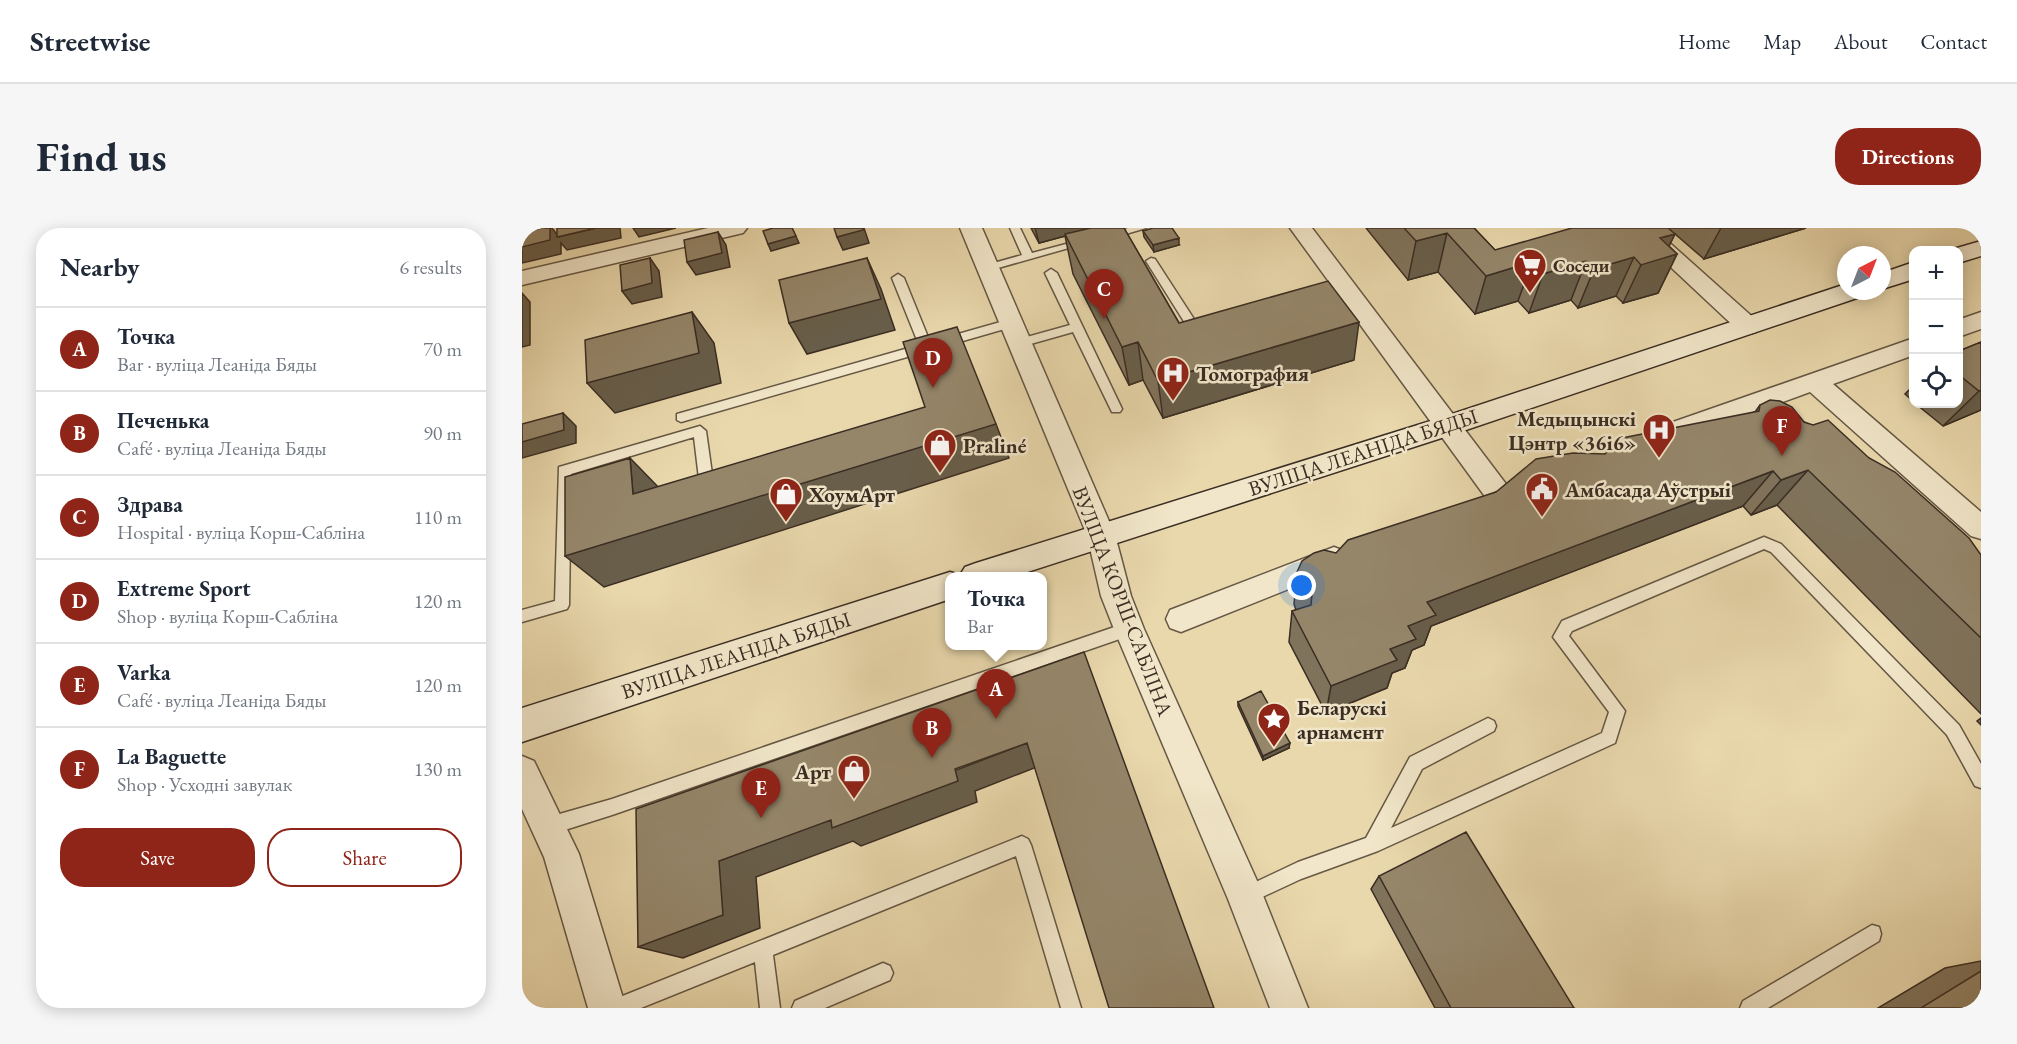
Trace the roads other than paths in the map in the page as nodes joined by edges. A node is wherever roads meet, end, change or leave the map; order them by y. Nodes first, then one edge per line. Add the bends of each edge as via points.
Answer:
1 (736, 228) edge
2 (971, 228) edge
3 (1015, 228) edge
4 (1141, 228) edge
5 (1301, 228) edge
6 (1640, 228) edge
7 (1981, 248) edge
8 (1963, 255) edge
9 (1028, 257) junction
10 (1151, 261) dead end
11 (987, 268) junction
12 (1909, 272) edge
13 (1051, 273) dead end
14 (1891, 277) edge
15 (522, 278) edge
16 (898, 278) dead end
17 (1837, 296) edge
18 (1981, 320) edge
19 (1748, 326) junction
20 (1078, 327) junction
21 (1963, 327) edge
22 (1016, 333) junction
23 (1208, 333) edge
24 (926, 347) junction
25 (1909, 348) edge
26 (1814, 382) junction
27 (1116, 409) dead end
28 (681, 417) dead end
29 (1447, 426) junction
30 (1632, 447) edge
31 (729, 481) edge
32 (1499, 495) edge
33 (1981, 528) edge
34 (1101, 535) junction
35 (1357, 550) edge
36 (988, 572) edge
37 (945, 587) edge
38 (522, 616) edge
39 (1181, 619) dead end
40 (1129, 629) junction
41 (522, 725) edge
42 (1488, 726) dead end
43 (522, 772) edge
44 (1981, 780) edge
45 (549, 826) junction
46 (1371, 845) junction
47 (1245, 896) junction
48 (1872, 934) dead end
49 (763, 948) junction
50 (883, 973) dead end
51 (608, 1008) edge
52 (617, 1008) edge
53 (770, 1008) edge
54 (802, 1008) edge
55 (1071, 1008) edge
56 (1288, 1008) edge
57 (1750, 1008) edge

1 - 15 street
2 - 11 street, ВУЛІЦА КОРШ-САБЛІНА
3 - 9 lane
4 - 9 lane
5 - 29 street via 1344,295
6 - 19 street
7 - 8 main road
9 - 11 lane
10 - 23 lane via 1197,336
11 - 22 street, ВУЛІЦА КОРШ-САБЛІНА
12 - 14 main road
13 - 20 lane
16 - 24 lane
17 - 19 main road, ВУЛІЦА ЛЕАНІДА БЯДЫ
18 - 21 street
19 - 29 main road, ВУЛІЦА ЛЕАНІДА БЯДЫ
20 - 22 lane
20 - 27 lane
22 - 24 lane
22 - 34 street, ВУЛІЦА КОРШ-САБЛІНА
24 - 28 lane
25 - 26 street
26 - 30 street
26 - 33 street
29 - 32 street
29 - 34 main road, ВУЛІЦА ЛЕАНІДА БЯДЫ
31 - 38 lane via 707,487 700,431 564,471 562,605
34 - 36 main road, ВУЛІЦА ЛЕАНІДА БЯДЫ
34 - 40 street, ВУЛІЦА КОРШ-САБЛІНА via 1116,596
35 - 39 street
37 - 41 main road, ВУЛІЦА ЛЕАНІДА БЯДЫ
40 - 45 lane
40 - 47 street, ВУЛІЦА КОРШ-САБЛІНА
42 - 46 lane via 1416,763
43 - 45 street
44 - 46 lane via 1953,730 1776,548 1764,543 1567,626 1561,637 1617,711 1609,738
45 - 51 street via 571,882
46 - 47 lane via 1298,871
47 - 56 street, ВУЛІЦА КОРШ-САБЛІНА
48 - 57 lane
49 - 52 lane
49 - 53 lane
49 - 55 lane via 1022,845
50 - 54 lane

